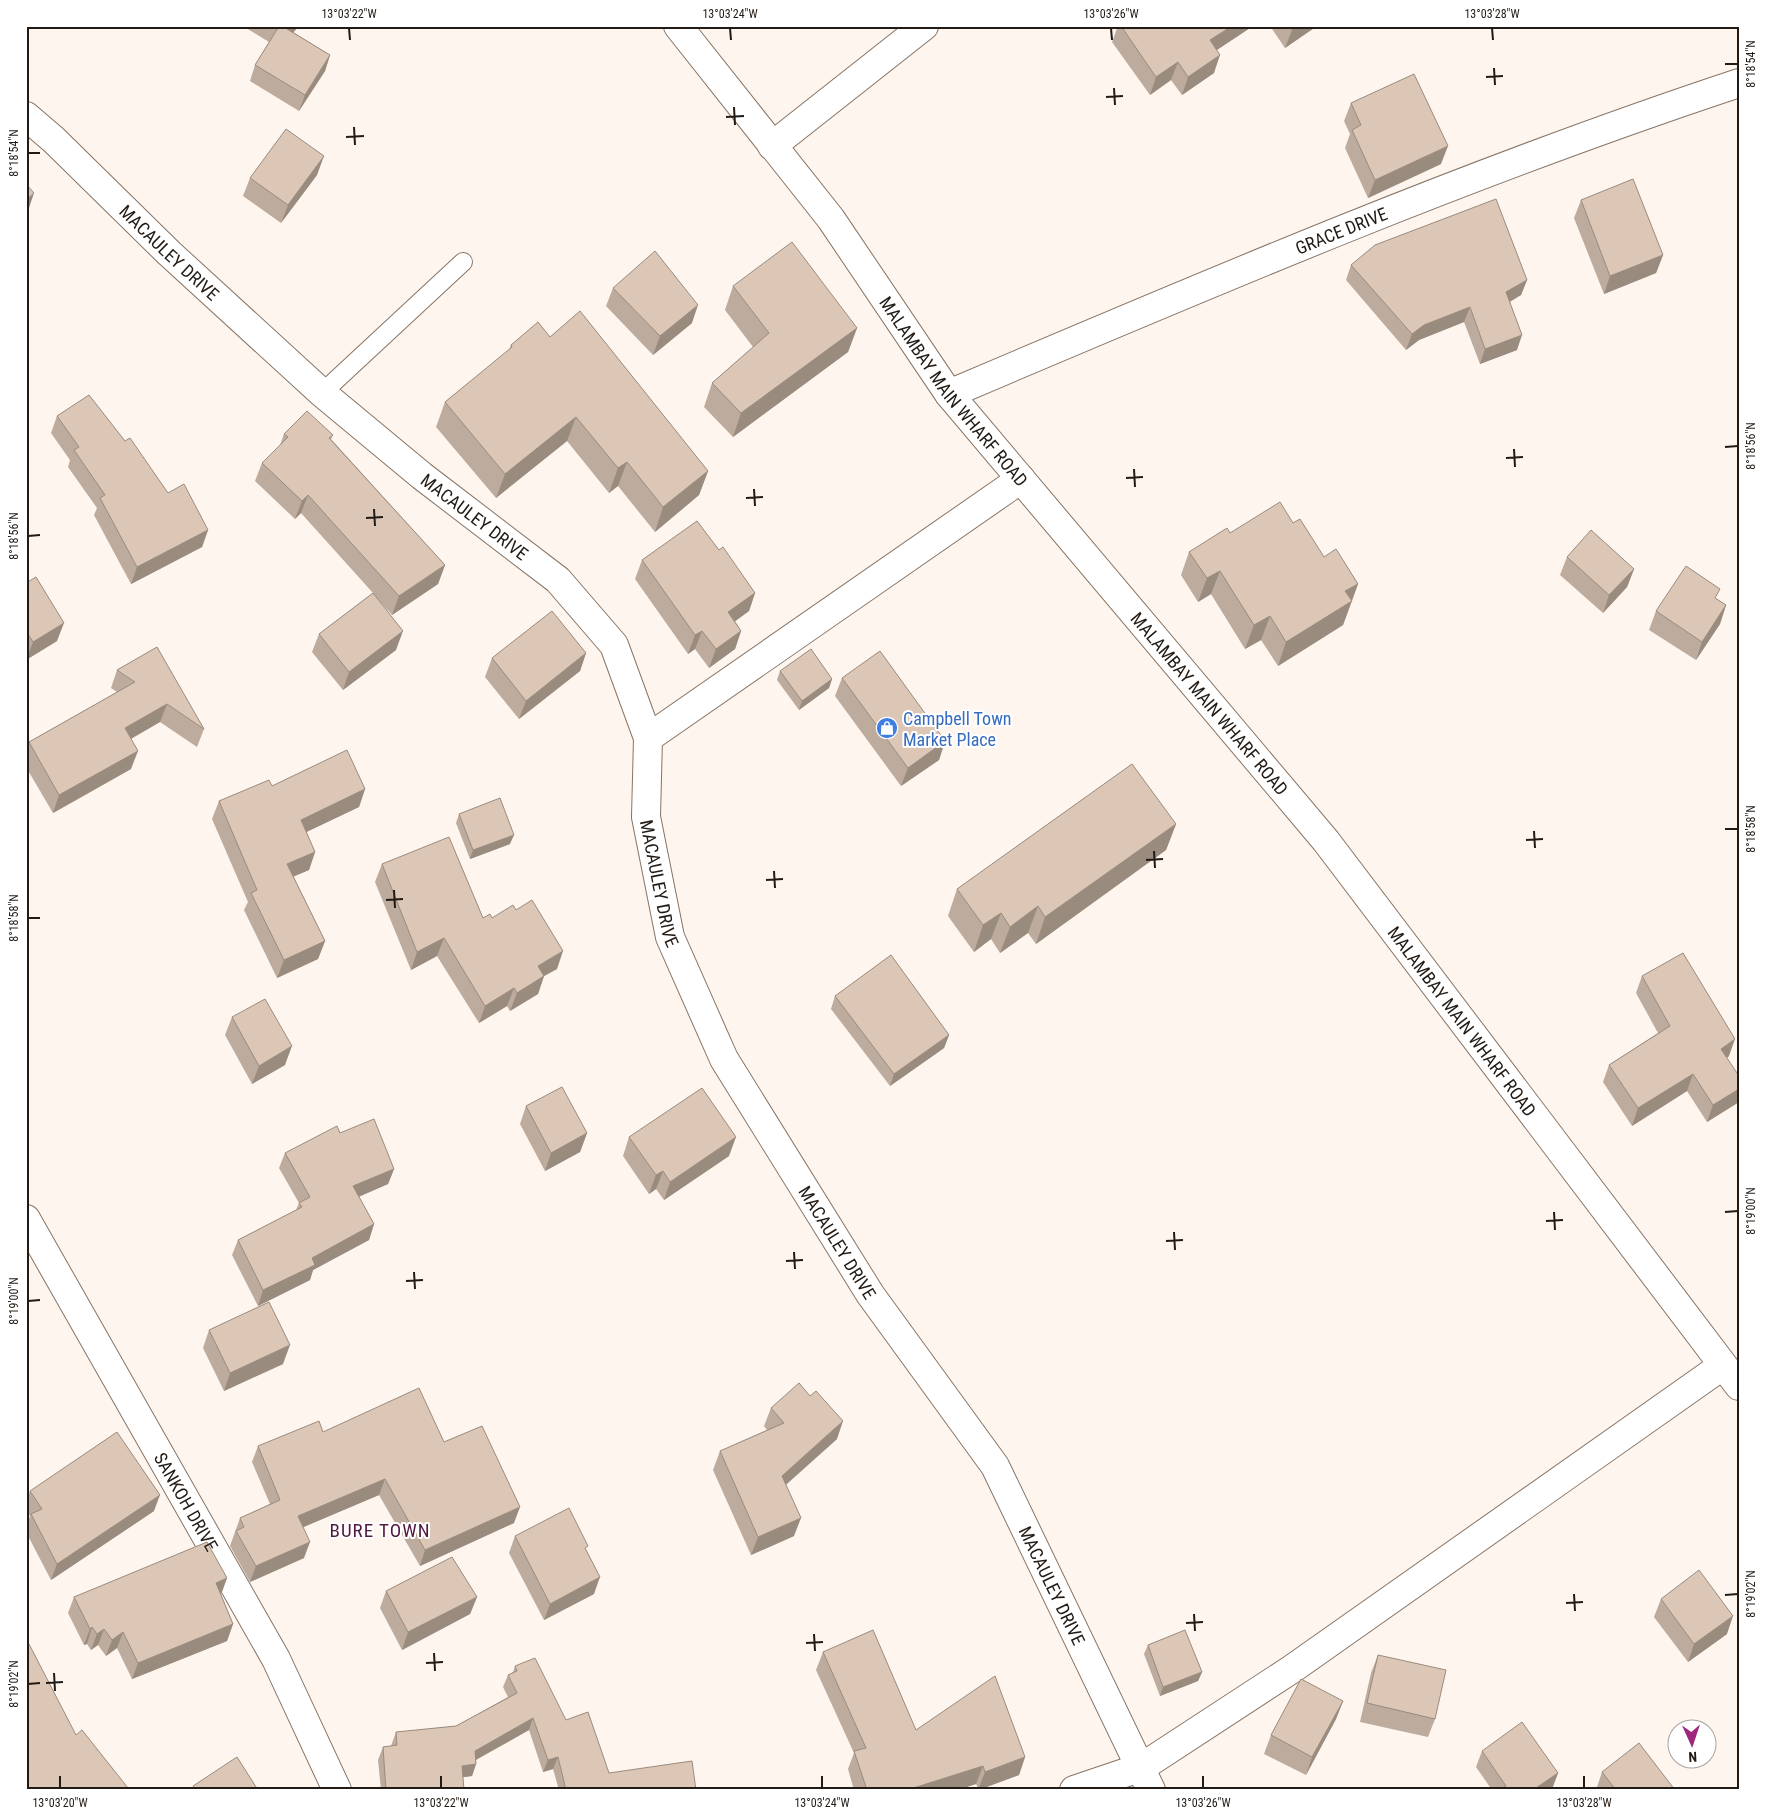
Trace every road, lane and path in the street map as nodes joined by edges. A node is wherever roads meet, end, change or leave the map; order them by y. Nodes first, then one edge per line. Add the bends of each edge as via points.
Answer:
1 (678, 26) edge
2 (924, 26) edge
3 (1739, 83) edge
4 (26, 116) edge
5 (772, 146) junction
6 (463, 262) dead end
7 (322, 393) junction
8 (949, 394) junction
9 (1021, 479) junction
10 (648, 738) junction
11 (26, 1219) edge
12 (1730, 1376) edge
13 (1147, 1778) edge
14 (337, 1790) edge
15 (1074, 1790) edge

1 - 5 street, MALAMBAY MAIN WHARF ROAD
2 - 5 street
3 - 8 street, GRACE DRIVE via 1491,170 1246,268
4 - 7 street, MACAULEY DRIVE
5 - 8 street, MALAMBAY MAIN WHARF ROAD via 831,219
6 - 7 lane
7 - 10 street, MACAULEY DRIVE via 422,476 558,580 614,645
8 - 9 street, MALAMBAY MAIN WHARF ROAD
9 - 10 street
9 - 12 street, MALAMBAY MAIN WHARF ROAD via 1326,841
10 - 13 street, MACAULEY DRIVE via 646,817 670,937 724,1060 870,1294 995,1466
11 - 14 street, SANKOH DRIVE via 276,1659
12 - 13 street via 1292,1670
13 - 15 street

